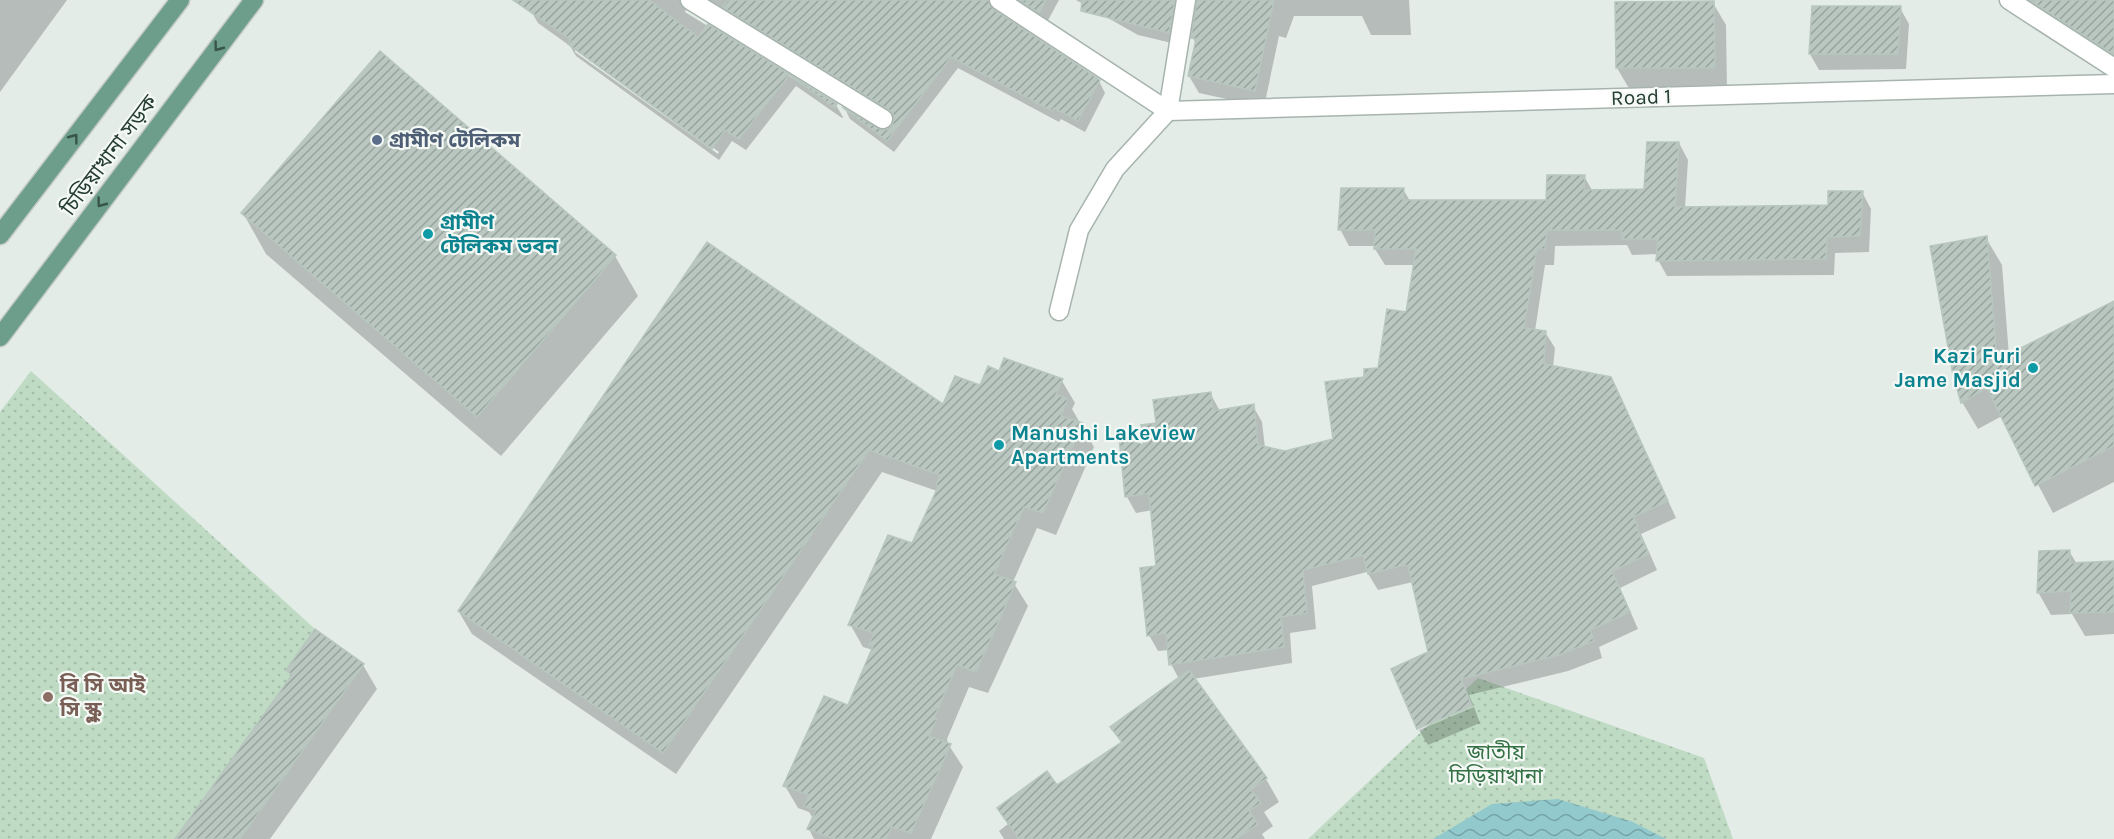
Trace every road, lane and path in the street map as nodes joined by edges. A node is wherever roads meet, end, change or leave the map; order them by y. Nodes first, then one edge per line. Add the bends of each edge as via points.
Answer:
1 (180, 0) edge
2 (254, 0) edge
3 (690, 0) edge
4 (999, 0) edge
5 (1186, 0) edge
6 (2009, 0) edge
7 (2114, 68) edge
8 (2114, 84) edge
9 (1168, 111) junction
10 (883, 119) dead end
11 (0, 235) edge
12 (1059, 311) dead end
13 (0, 337) edge

11 -> 1 main road, চিড়িয়াখানা সড়ক
2 -> 13 main road, চিড়িয়াখানা সড়ক
3 - 10 street
4 - 9 street
5 - 9 street
6 - 7 street
8 - 9 street, Road 1
9 - 12 street via 1115,169 1079,230

